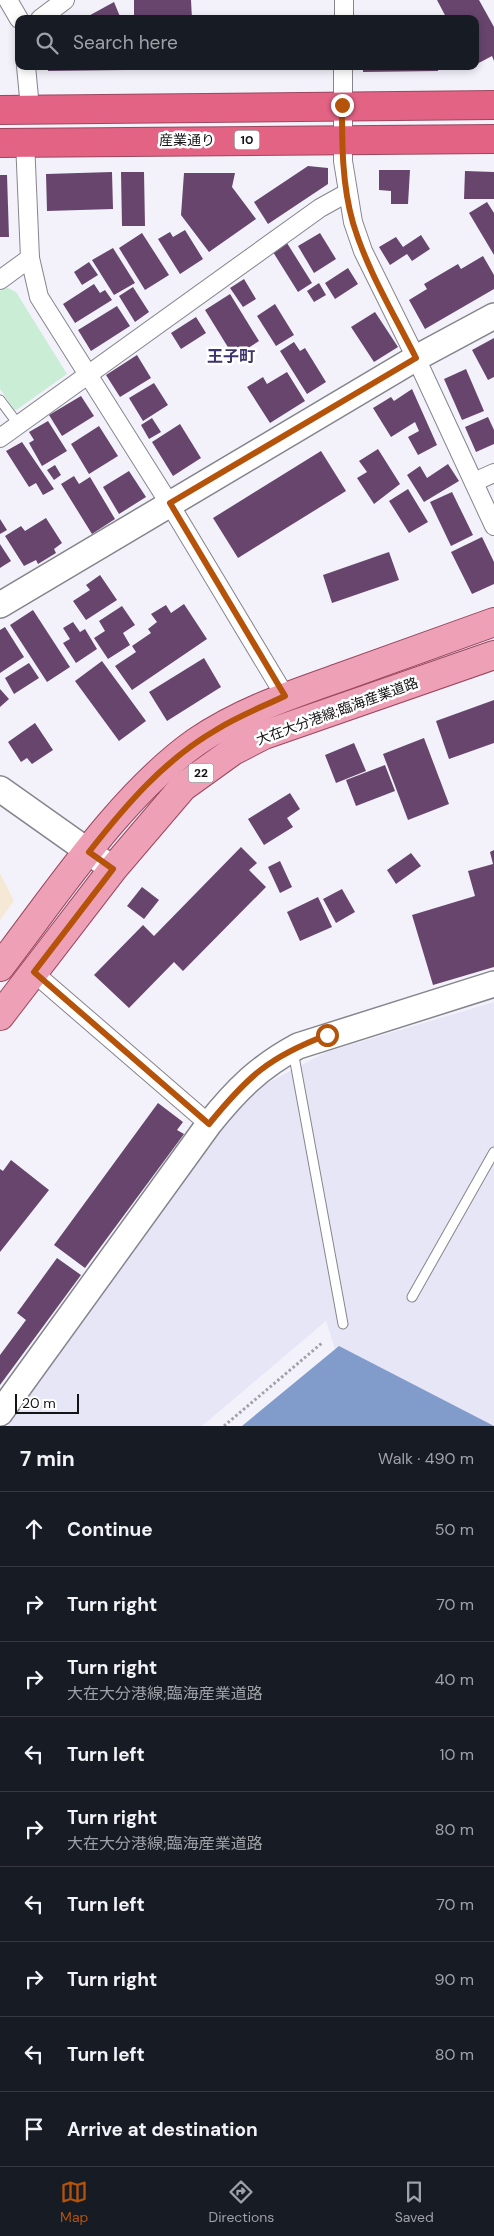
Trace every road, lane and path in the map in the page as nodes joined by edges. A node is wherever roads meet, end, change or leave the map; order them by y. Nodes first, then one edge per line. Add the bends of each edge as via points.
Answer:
1 (8, 0) edge
2 (66, 0) edge
3 (344, 0) edge
4 (17, 15) edge
5 (45, 15) edge
6 (344, 15) edge
7 (26, 70) edge
8 (343, 70) edge
9 (342, 105) junction
10 (494, 105) edge
11 (30, 108) junction
12 (0, 110) edge
13 (342, 138) junction
14 (494, 139) edge
15 (12, 142) edge
16 (347, 193) junction
17 (30, 258) junction
18 (0, 280) edge
19 (494, 316) edge
20 (416, 358) junction
21 (87, 373) junction
22 (0, 400) edge
23 (18, 424) junction
24 (0, 438) edge
25 (494, 473) edge
26 (474, 482) junction
27 (170, 503) junction
28 (494, 526) edge
29 (0, 605) edge
30 (494, 622) edge
31 (494, 656) edge
32 (285, 696) junction
33 (0, 788) edge
34 (89, 852) junction
35 (113, 869) junction
36 (0, 967) edge
37 (34, 972) junction
38 (494, 984) edge
39 (0, 1016) edge
40 (292, 1049) junction
41 (209, 1124) junction
42 (494, 1152) edge
43 (412, 1297) dead end
44 (343, 1324) dead end
45 (322, 1344) dead end
46 (0, 1413) edge
47 (224, 1426) edge

1 - 4 street
2 - 5 street
3 - 6 street
7 - 11 street
8 - 9 street
9 - 10 highway
9 - 11 highway
9 - 13 street
11 - 12 highway
13 - 14 highway, 産業通り / 10
13 - 15 highway, 産業通り / 10
13 - 16 street
15 - 17 street
16 - 20 street via 363,251
16 - 21 street via 320,208
17 - 18 street
17 - 21 street via 39,296
19 - 20 street
20 - 26 street
20 - 27 street
21 - 23 street
21 - 27 street
22 - 23 lane
23 - 24 street
25 - 26 street
26 - 28 street
27 - 29 street
27 - 32 street
30 - 32 main road, 大在大分港線;臨海産業道路 / 22
31 - 35 main road, 大在大分港線;臨海産業道路 / 22 via 264,735 233,751 183,787
32 - 34 main road, 大在大分港線;臨海産業道路 / 22 via 241,716 195,743 162,769
33 - 34 street
34 - 35 street
34 - 36 main road, 大在大分港線;臨海産業道路 / 22
35 - 37 main road, 大在大分港線;臨海産業道路 / 22
37 - 39 main road, 大在大分港線;臨海産業道路 / 22
37 - 41 street
38 - 40 street via 327,1035
40 - 41 street via 253,1075
40 - 44 lane
41 - 46 street
42 - 43 lane
45 - 47 path

